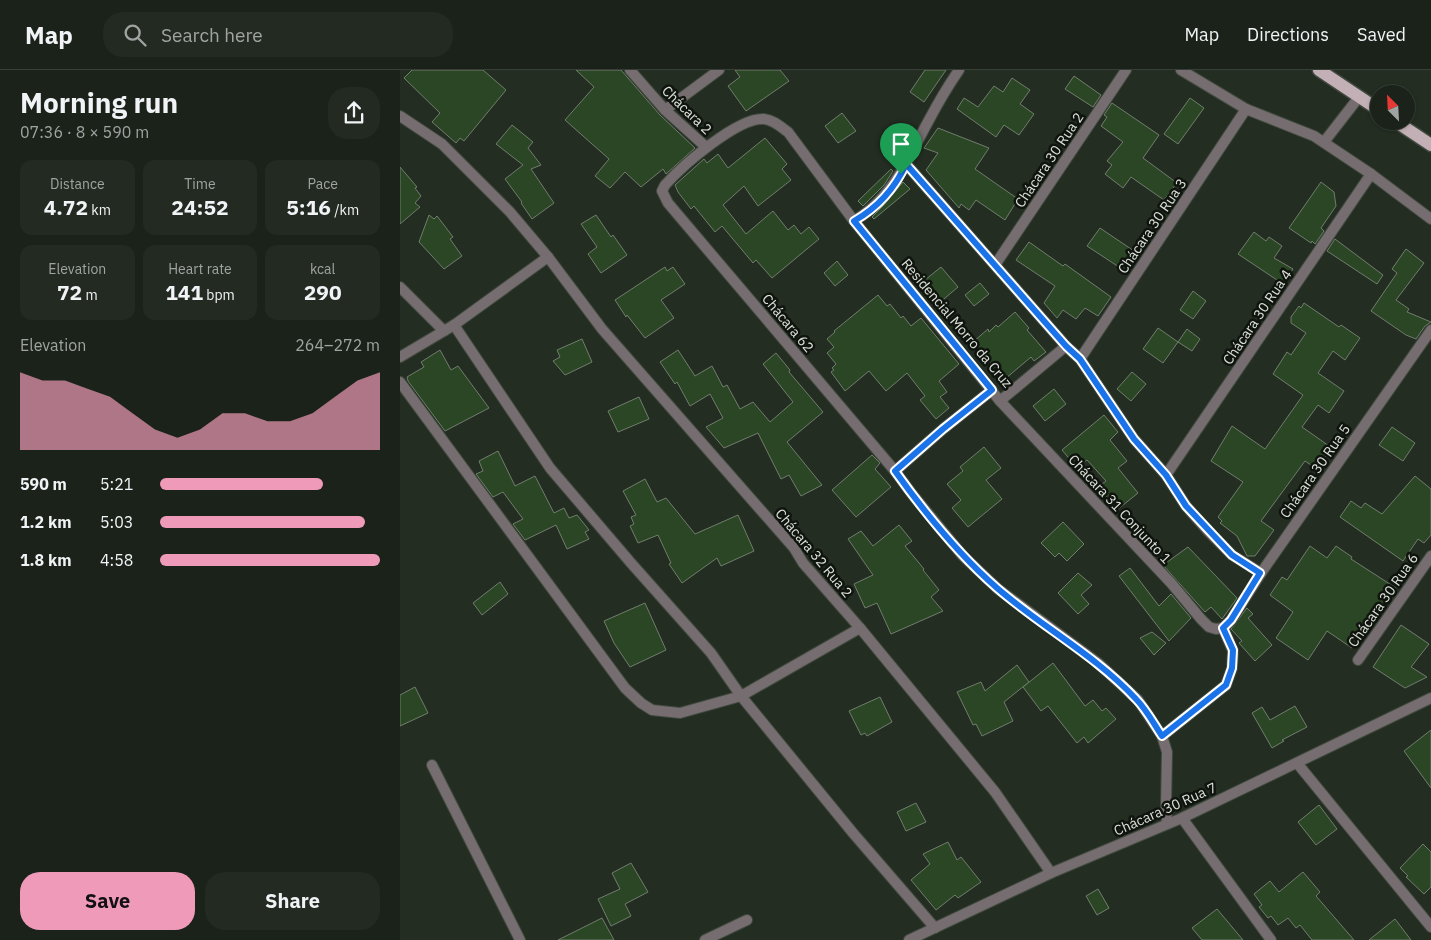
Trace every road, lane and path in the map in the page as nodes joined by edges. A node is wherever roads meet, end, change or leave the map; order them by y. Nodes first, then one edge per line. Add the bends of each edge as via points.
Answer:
1 (630, 70) edge
2 (719, 70) edge
3 (959, 70) edge
4 (1126, 70) edge
5 (1181, 70) edge
6 (1319, 70) edge
7 (1359, 97) junction
8 (1370, 104) edge
9 (1246, 109) junction
10 (665, 110) junction
11 (400, 116) edge
12 (1408, 130) edge
13 (1324, 142) junction
14 (1431, 145) edge
15 (706, 148) junction
16 (906, 164) junction
17 (1371, 174) junction
18 (662, 191) joint
19 (1431, 219) edge
20 (854, 221) junction
21 (548, 257) junction
22 (994, 265) junction
23 (400, 286) edge
24 (454, 325) junction
25 (1431, 330) edge
26 (444, 331) junction
27 (1066, 346) junction
28 (400, 357) edge
29 (1080, 359) junction
30 (400, 382) edge
31 (992, 390) junction
32 (1000, 401) junction
33 (895, 471) junction
34 (1166, 475) junction
35 (1431, 556) edge
36 (1260, 573) junction
37 (860, 628) junction
38 (1223, 628) junction
39 (1358, 660) dead end
40 (741, 696) junction
41 (1431, 698) edge
42 (1162, 736) junction
43 (1297, 764) junction
44 (432, 765) dead end
45 (1182, 818) junction
46 (1167, 824) junction
47 (1051, 873) junction
48 (747, 920) dead end
49 (1431, 927) edge
50 (935, 928) junction
51 (520, 940) edge
52 (705, 940) edge
53 (909, 940) edge
54 (1271, 940) edge

1 - 10 street, Chácara 2
2 - 10 street
3 - 16 street
4 - 22 street, Chácara 30 Rua 2
5 - 9 street
6 - 7 main road
7 - 8 main road
7 - 13 street
9 - 13 street via 1291,125
9 - 29 street, Chácara 30 Rua 3
10 - 15 street, Chácara 2
11 - 21 street, Chácara 32 Rua 2 via 442,144 510,212
12 - 14 main road
13 - 17 street
15 - 18 street, Residencial Morro da Cruz
15 - 20 street, Residencial Morro da Cruz via 756,120 775,122 788,132
16 - 20 street via 890,190
16 - 22 street
17 - 19 street
17 - 34 street, Chácara 30 Rua 4
18 - 33 street, Chácara 62
20 - 31 street, Residencial Morro da Cruz
21 - 24 street
21 - 37 street, Chácara 32 Rua 2 via 602,329
22 - 27 street
23 - 26 street
24 - 26 street
24 - 40 street via 550,468 711,653
25 - 36 street, Chácara 30 Rua 5
26 - 28 street
27 - 29 street
27 - 32 street, Residencial Morro da Cruz
29 - 34 street via 1134,439
30 - 40 street via 625,688 641,703 652,710 680,713
31 - 32 street, Residencial Morro da Cruz
31 - 33 street
32 - 38 street, Chácara 31 Conjunto 1 via 1209,627
33 - 42 street via 963,556 998,589 1098,663 1138,700
34 - 36 street via 1186,506 1208,531 1232,555
35 - 39 street, Chácara 30 Rua 6
36 - 38 street, Chácara 30 Rua 5
37 - 40 street
37 - 47 street, Chácara 32 Rua 2 via 996,792
38 - 42 street via 1233,650 1232,668 1226,685
40 - 50 street
41 - 43 street, Chácara 30 Rua 7
42 - 46 street via 1167,752
43 - 45 street, Chácara 30 Rua 7
43 - 49 street
44 - 51 street
45 - 46 street, Chácara 30 Rua 7
45 - 54 street
46 - 47 street, Chácara 30 Rua 7
47 - 50 street, Chácara 30 Rua 7
48 - 52 street
50 - 53 street, Chácara 30 Rua 7

